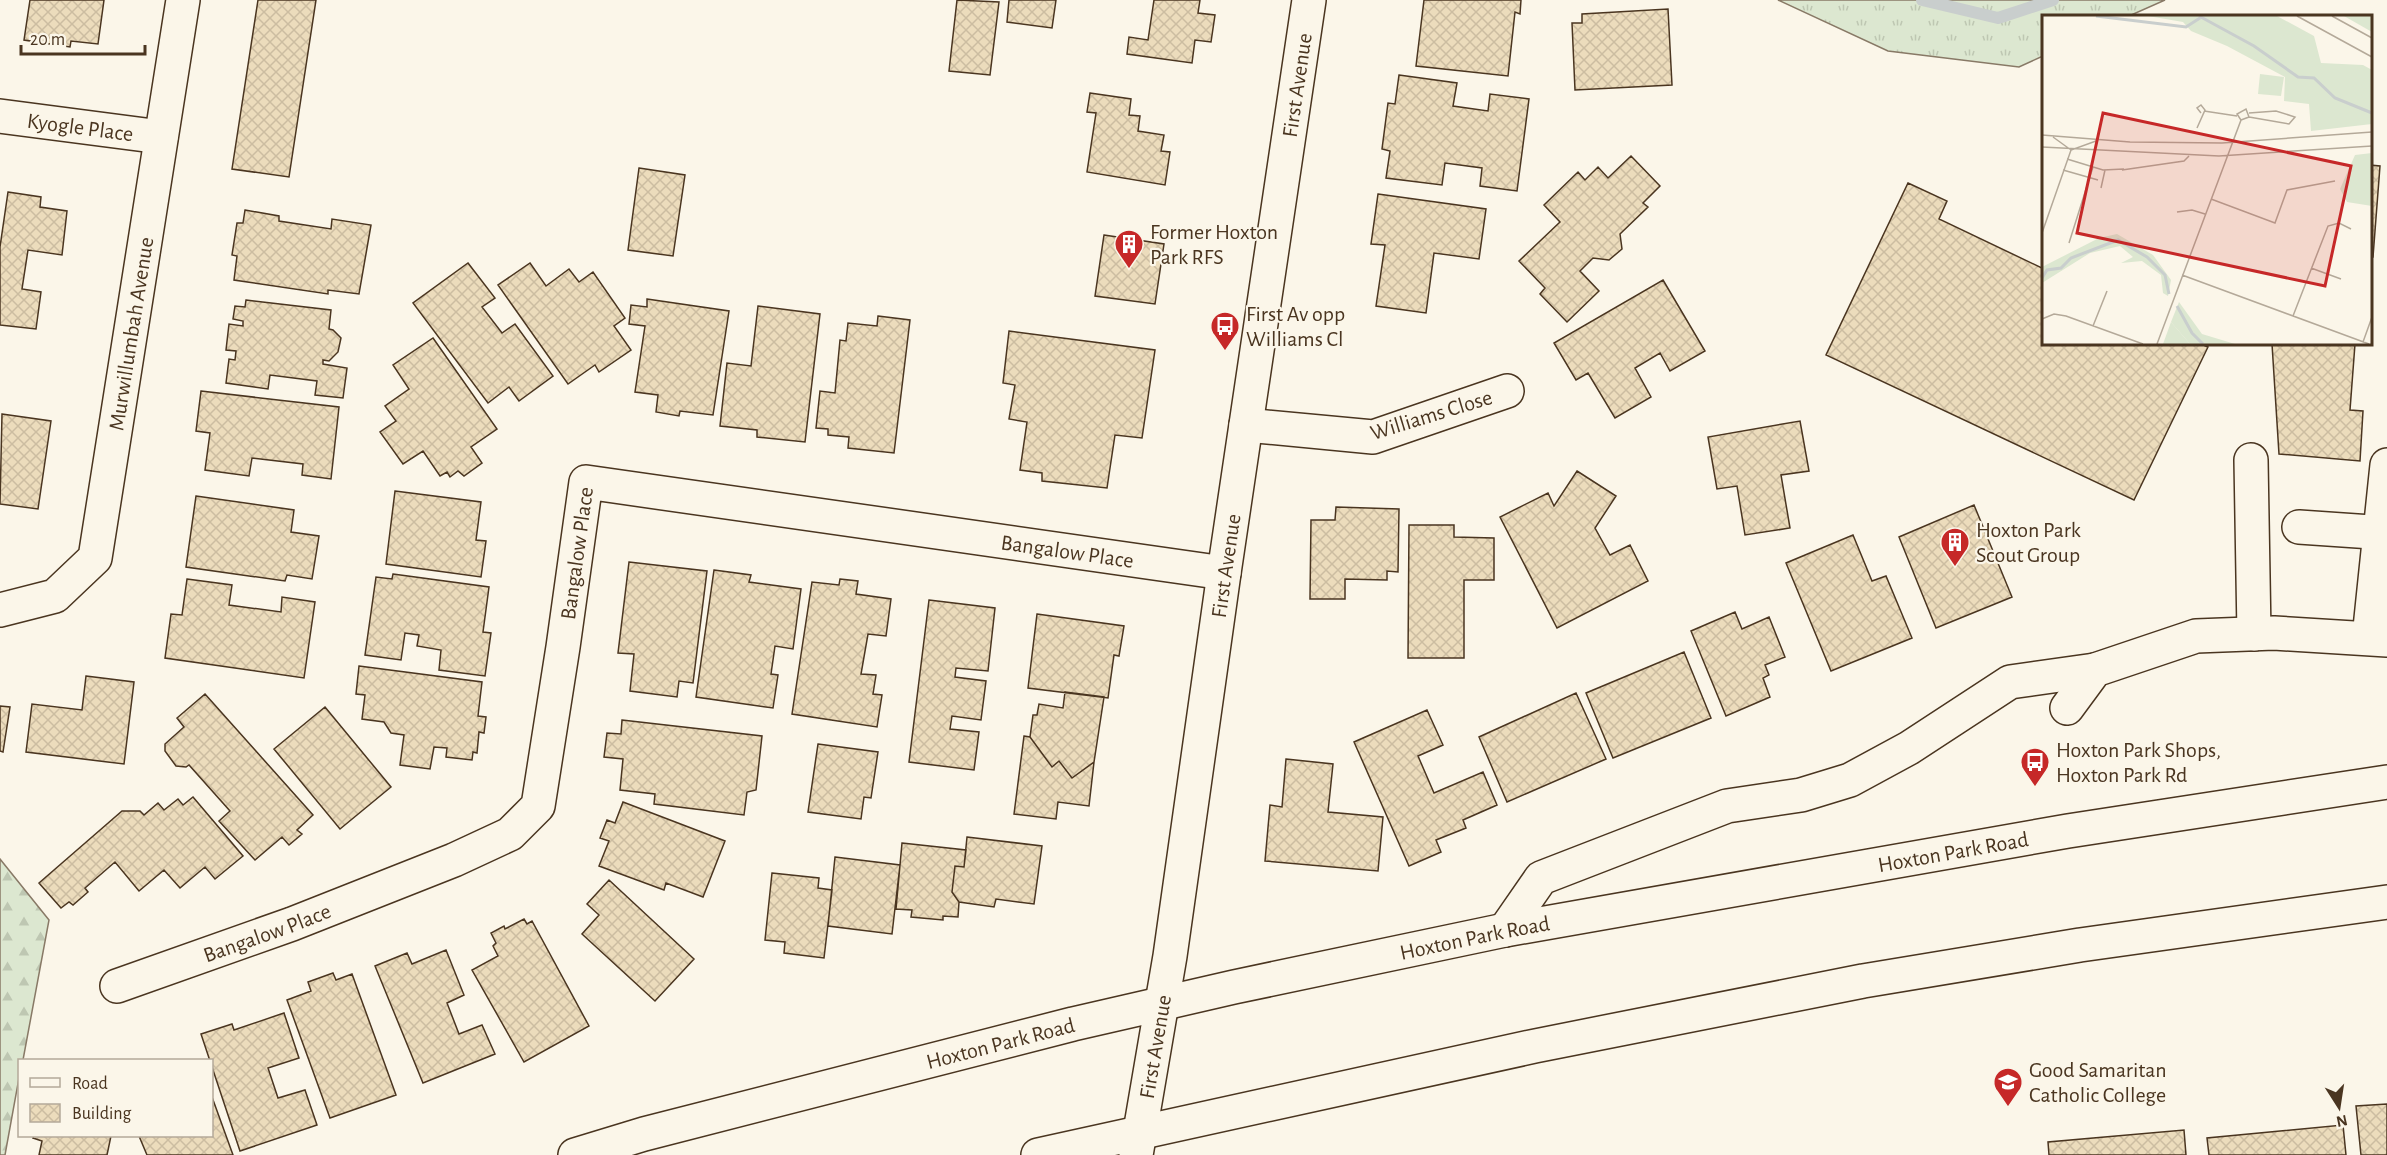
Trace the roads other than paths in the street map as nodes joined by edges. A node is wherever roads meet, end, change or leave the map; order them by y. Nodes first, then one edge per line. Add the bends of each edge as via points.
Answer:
1 (183, 0) edge
2 (1309, 0) edge
3 (0, 116) edge
4 (161, 137) junction
5 (1507, 391) dead end
6 (1246, 425) junction
7 (2251, 460) dead end
8 (2387, 465) edge
9 (2300, 527) dead end
10 (2383, 533) edge
11 (1224, 573) junction
12 (0, 610) edge
13 (2254, 634) junction
14 (2378, 639) edge
15 (2095, 670) junction
16 (2067, 708) dead end
17 (2387, 782) edge
18 (2387, 890) edge
19 (2387, 903) edge
20 (2342, 908) junction
21 (1505, 930) junction
22 (117, 986) dead end
23 (1162, 1004) junction
24 (1138, 1144) edge
25 (575, 1155) edge
26 (1038, 1155) edge

1 - 4 street, Murwillumbah Avenue
2 - 6 street, First Avenue
3 - 4 street, Kyogle Place
4 - 12 street, Murwillumbah Avenue via 95,558 55,596
5 - 6 street, Williams Close via 1373,437
6 - 11 street, First Avenue
7 - 13 street
8 - 10 street
9 - 10 street
10 - 14 street
11 - 22 street, Bangalow Place via 586,482 538,806 510,834 454,860 292,924
11 - 23 street, First Avenue
13 - 14 street
13 - 15 street via 2196,636
15 - 16 street
15 - 21 street via 2010,682 1909,748 1850,780 1801,795 1727,806 1541,878
17 - 21 street, Hoxton Park Road via 2056,833
18 - 20 street
19 - 20 street
20 - 24 street via 1863,981 1535,1046
21 - 23 street, Hoxton Park Road
23 - 24 street, First Avenue
23 - 25 street, Hoxton Park Road via 644,1134
24 - 26 street

